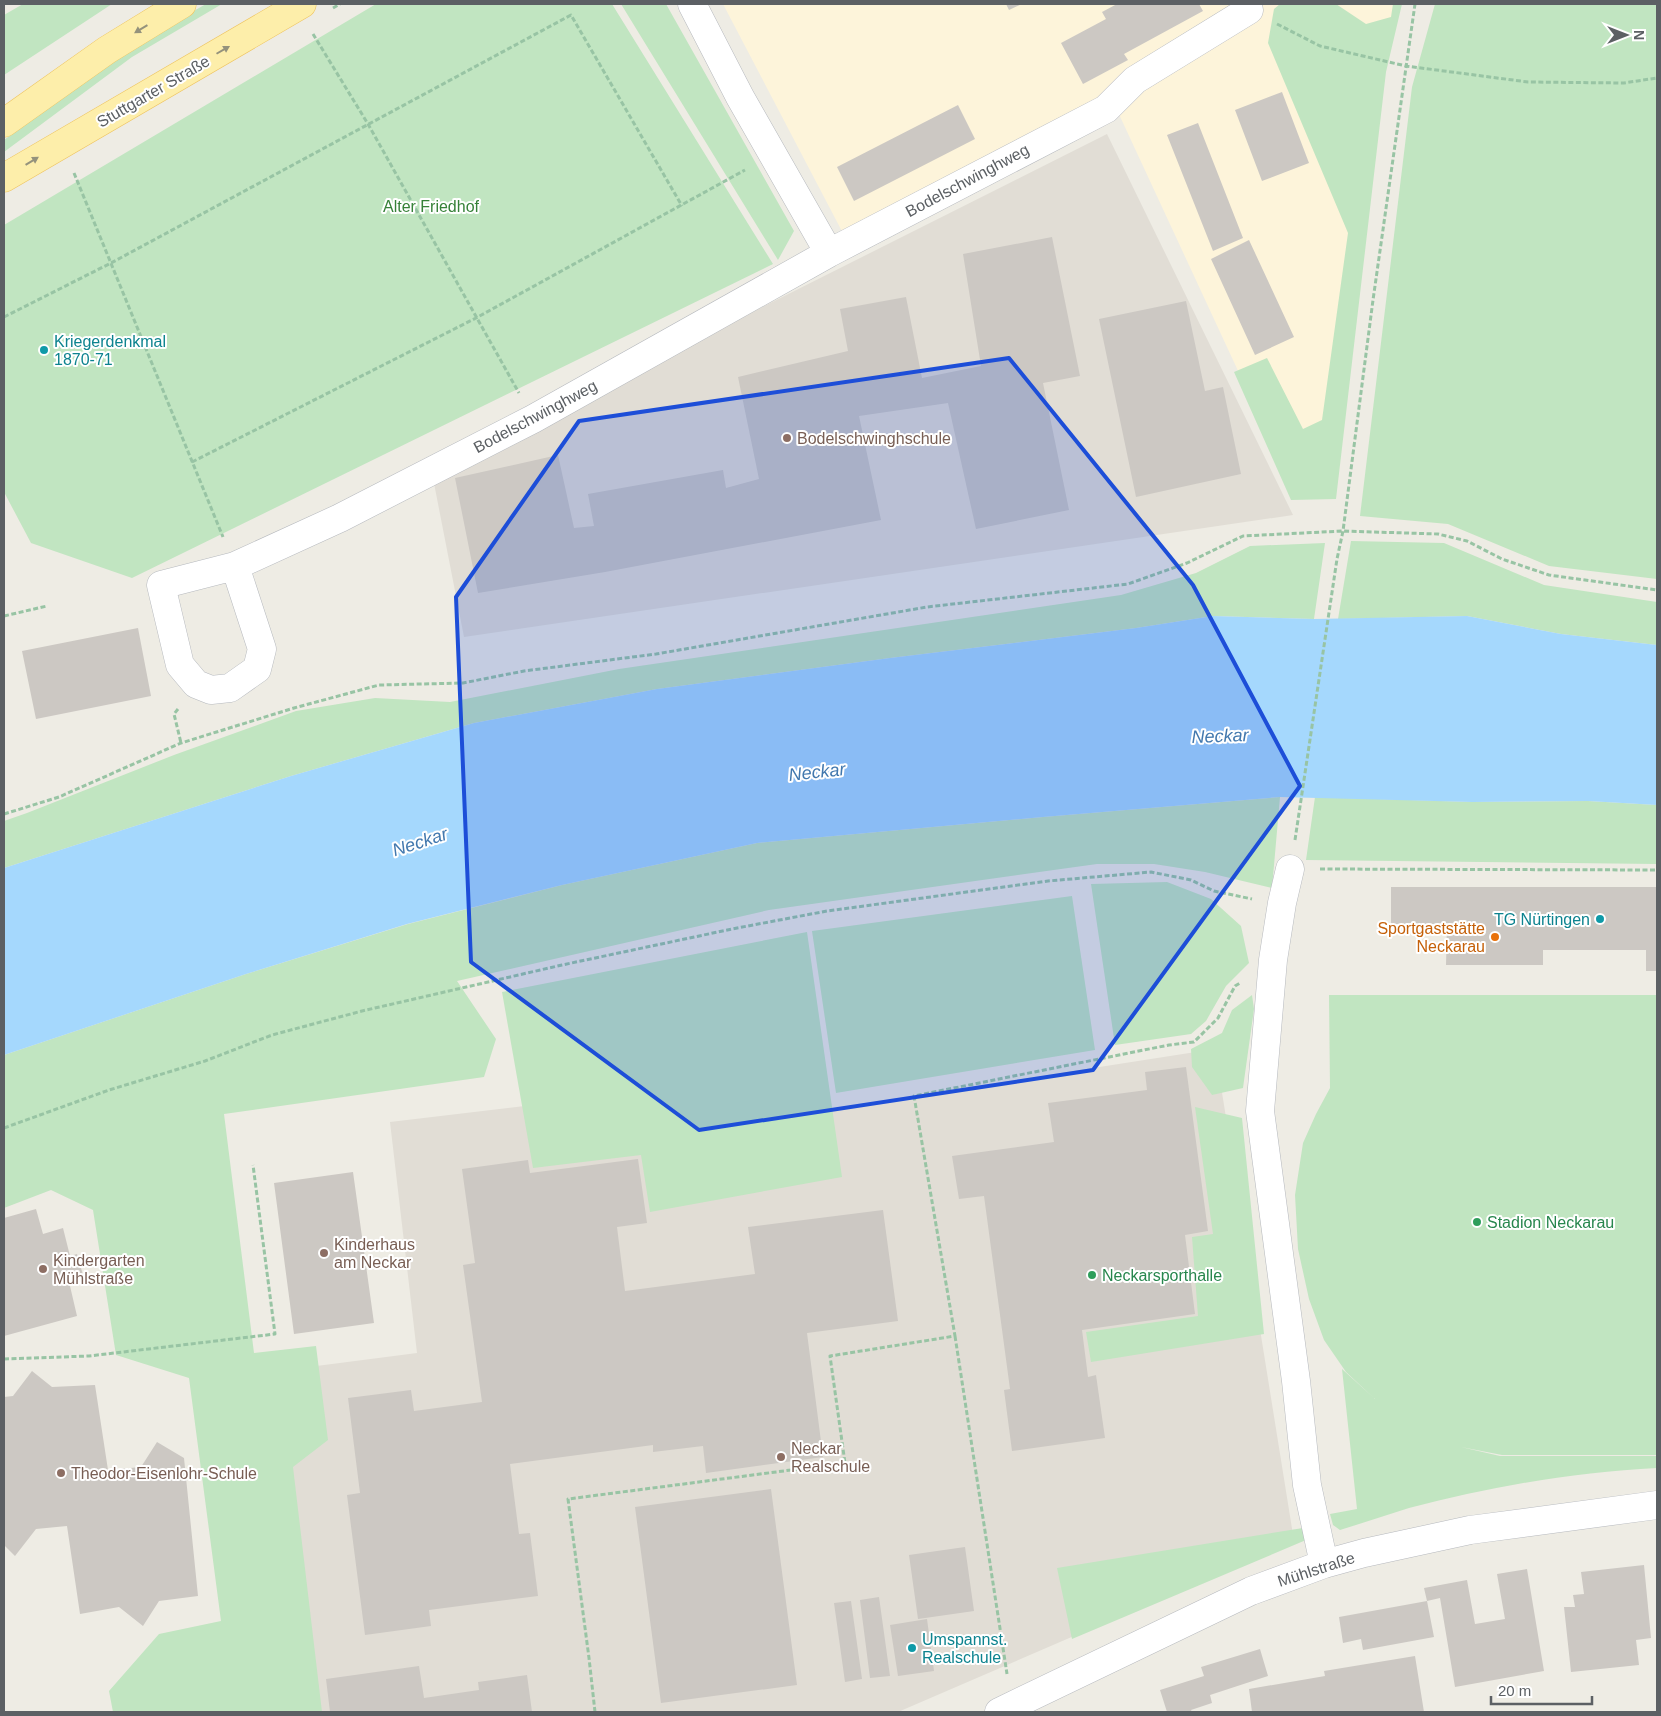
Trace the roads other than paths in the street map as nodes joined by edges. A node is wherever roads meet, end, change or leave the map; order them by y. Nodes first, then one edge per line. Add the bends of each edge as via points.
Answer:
1 (182, 4) edge
2 (302, 4) edge
3 (692, 4) edge
4 (1249, 10) road end
5 (4, 123) edge
6 (4, 178) edge
7 (829, 253) junction
8 (234, 566) junction
9 (1290, 869) road end
10 (1657, 1506) edge
11 (1324, 1564) junction
12 (1006, 1709) edge

1 -> 5 main road via 107,50
6 -> 2 main road, Stuttgarter Straße
3 - 7 street via 740,97
4 - 7 street, Bodelschwinghweg via 1136,80 1106,109
7 - 8 street, Bodelschwinghweg via 533,419 340,518
8 - 8 street, Bodelschwinghweg via 160,585 180,665 196,684 211,690 230,688 257,669 262,650
9 - 11 street via 1273,960 1260,1111 1307,1485
10 - 11 street, Mühlstraße via 1470,1530
11 - 12 street, Mühlstraße via 1251,1591

